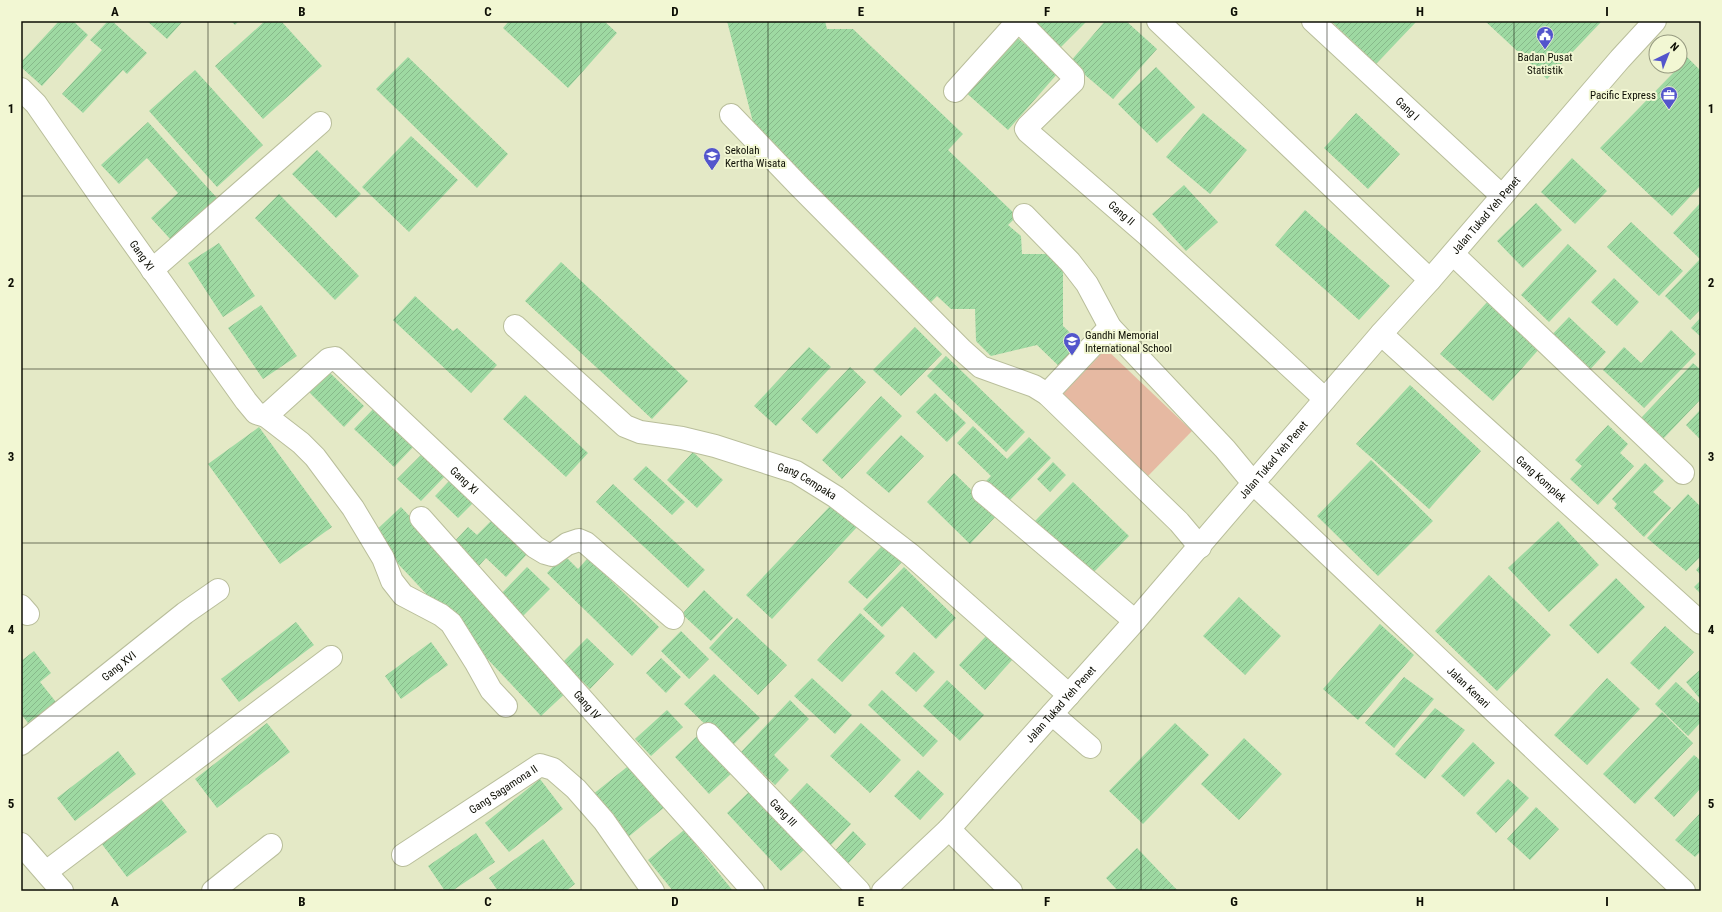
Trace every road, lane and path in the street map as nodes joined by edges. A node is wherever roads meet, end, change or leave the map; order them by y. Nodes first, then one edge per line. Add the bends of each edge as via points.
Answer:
1 (1019, 21) edge
2 (1158, 21) edge
3 (1313, 21) edge
4 (1655, 21) edge
5 (21, 89) edge
6 (954, 91) dead end
7 (731, 115) dead end
8 (320, 123) dead end
9 (1502, 196) junction
10 (1024, 215) dead end
11 (1453, 254) junction
12 (152, 270) junction
13 (1430, 280) junction
14 (515, 326) dead end
15 (1110, 327) junction
16 (1381, 334) junction
17 (1047, 394) junction
18 (1325, 399) junction
19 (266, 416) junction
20 (1683, 473) dead end
21 (1254, 484) junction
22 (983, 492) dead end
23 (421, 518) dead end
24 (1200, 546) junction
25 (218, 590) dead end
26 (673, 618) dead end
27 (1135, 621) junction
28 (1701, 623) edge
29 (331, 657) dead end
30 (1069, 695) junction
31 (506, 706) dead end
32 (1052, 714) junction
33 (708, 734) dead end
34 (21, 744) edge
35 (1090, 747) dead end
36 (949, 829) junction
37 (21, 844) edge
38 (271, 845) dead end
39 (403, 855) dead end
40 (46, 872) junction
41 (62, 891) edge
42 (213, 891) edge
43 (653, 891) edge
44 (753, 891) edge
45 (859, 891) edge
46 (883, 891) edge
47 (1011, 891) edge
48 (1684, 891) edge

1 - 6 street
1 - 18 street, Gang II via 1073,76 1073,82 1028,126 1028,132 1146,234
2 - 13 street
3 - 9 street, Gang I
4 - 9 street, Jalan Tukad Yeh Penet
5 - 12 street, Gang XI via 36,104
7 - 17 street via 810,198 981,367 1034,386
8 - 12 street
9 - 11 street, Jalan Tukad Yeh Penet
10 - 15 street, Jalan Kenari via 1070,262 1087,284
11 - 13 street, Jalan Tukad Yeh Penet
11 - 20 street
12 - 19 street, Gang XI via 246,401 256,413
13 - 16 street, Jalan Tukad Yeh Penet
14 - 30 street, Gang Cempaka via 626,426 640,432 715,446 796,472 836,497 910,555
15 - 17 street
15 - 21 street, Jalan Kenari via 1225,449
16 - 18 street, Jalan Tukad Yeh Penet
16 - 28 street, Gang Komplek
17 - 24 street via 1179,522
18 - 21 street, Jalan Tukad Yeh Penet
19 - 26 street, Gang XI via 330,359 335,358 534,547 552,555 567,544 579,540
19 - 31 street, Gang XI via 315,457 353,508 383,558 392,581 403,595 441,615 450,623 491,690
21 - 24 street, Jalan Tukad Yeh Penet
21 - 48 street, Jalan Kenari
22 - 27 street
23 - 44 street, Gang IV
24 - 27 street, Jalan Tukad Yeh Penet
25 - 34 street, Gang XVI via 185,613
27 - 30 street, Jalan Tukad Yeh Penet
29 - 40 street
30 - 32 street, Jalan Tukad Yeh Penet
32 - 35 street
32 - 36 street, Jalan Tukad Yeh Penet
33 - 45 street, Gang III
36 - 46 street, Jalan Tukad Yeh Penet
36 - 47 street
37 - 40 street
38 - 42 street
39 - 43 street, Gang Sagamona II via 540,765 553,769 576,789 604,821
40 - 41 street

